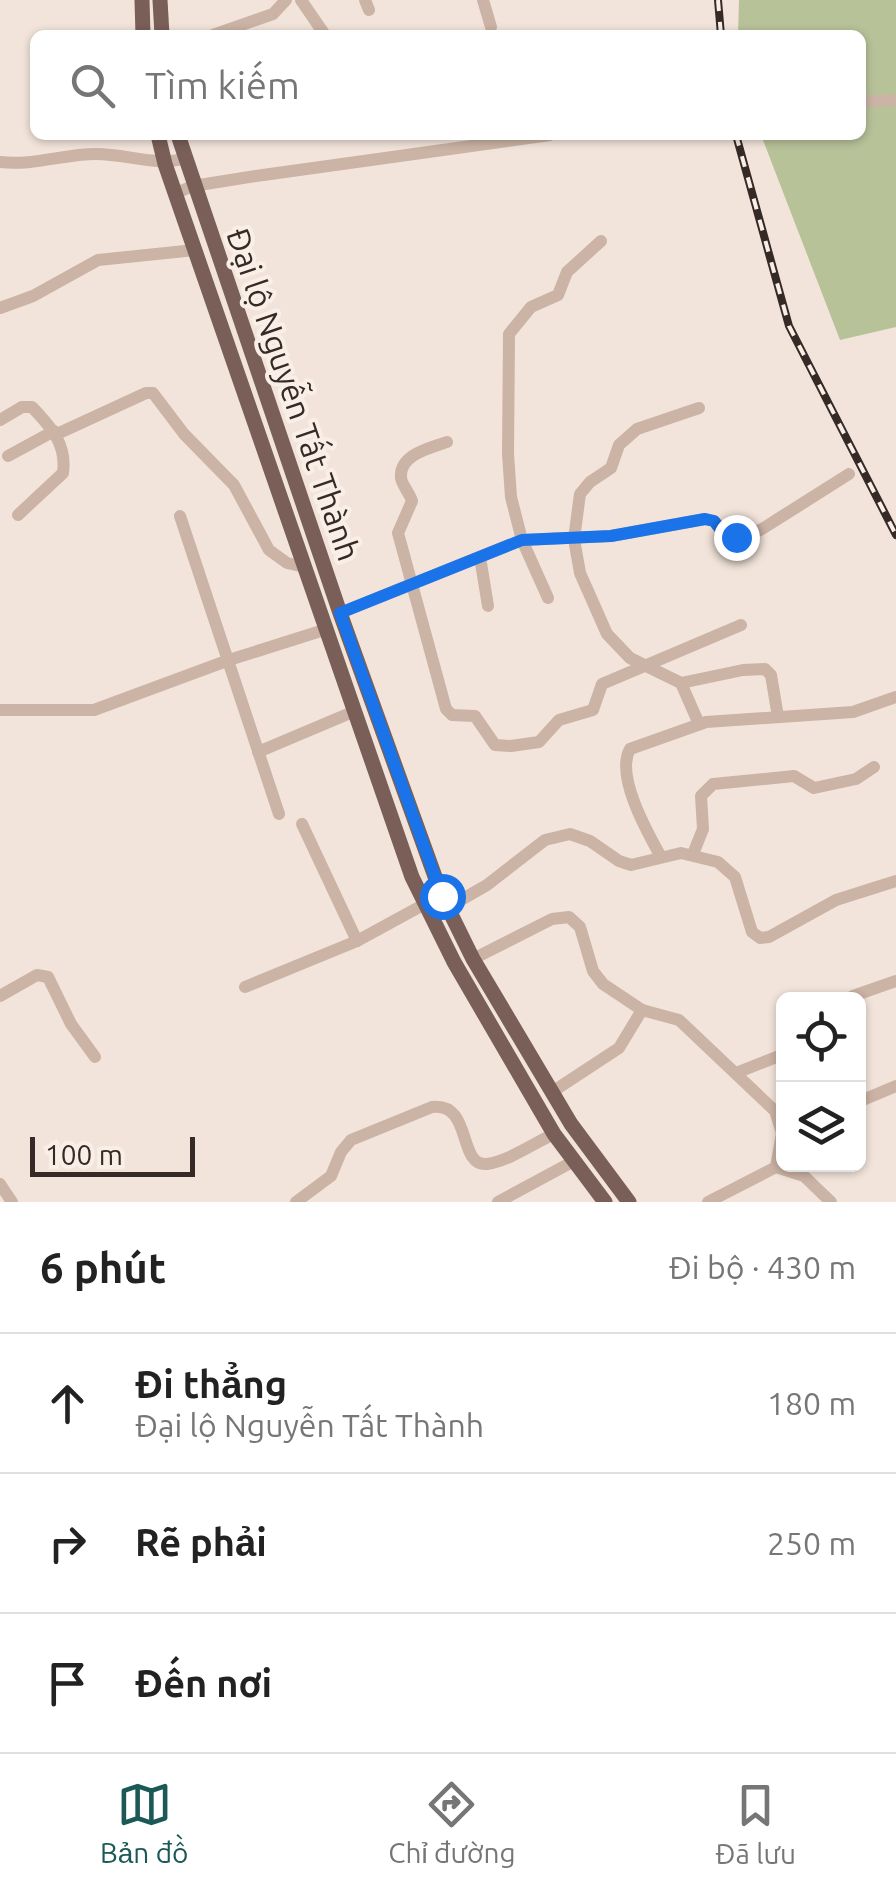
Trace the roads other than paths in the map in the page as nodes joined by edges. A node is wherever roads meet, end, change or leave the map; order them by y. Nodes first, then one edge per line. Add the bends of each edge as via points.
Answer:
1 (142, 0) edge
2 (160, 0) edge
3 (286, 0) edge
4 (301, 0) edge
5 (483, 0) edge
6 (490, 27) dead end
7 (143, 30) edge
8 (162, 30) edge
9 (227, 30) edge
10 (322, 30) edge
11 (896, 100) edge
12 (866, 102) edge
13 (159, 140) edge
14 (179, 140) edge
15 (515, 140) edge
16 (184, 159) junction
17 (0, 162) edge
18 (165, 164) junction
19 (193, 186) junction
20 (176, 193) junction
21 (602, 241) dead end
22 (195, 250) junction
23 (0, 308) edge
24 (699, 408) dead end
25 (0, 420) edge
26 (55, 432) junction
27 (447, 442) dead end
28 (8, 456) dead end
29 (849, 474) dead end
30 (18, 516) dead end
31 (180, 516) dead end
32 (574, 539) junction
33 (522, 540) junction
34 (480, 556) junction
35 (305, 567) junction
36 (411, 584) junction
37 (548, 598) dead end
38 (488, 606) dead end
39 (342, 619) junction
40 (741, 625) dead end
41 (327, 629) junction
42 (229, 660) junction
43 (646, 665) junction
44 (681, 683) junction
45 (896, 697) edge
46 (0, 710) edge
47 (355, 711) junction
48 (778, 717) junction
49 (698, 724) junction
50 (258, 752) junction
51 (874, 767) dead end
52 (279, 814) dead end
53 (302, 824) dead end
54 (693, 854) junction
55 (661, 856) junction
56 (896, 881) edge
57 (444, 902) junction
58 (423, 905) junction
59 (357, 941) junction
60 (472, 959) junction
61 (896, 982) edge
62 (245, 987) dead end
63 (865, 992) edge
64 (0, 996) edge
65 (642, 1010) junction
66 (96, 1057) dead end
67 (776, 1057) edge
68 (736, 1073) junction
69 (896, 1086) edge
70 (552, 1092) junction
71 (866, 1099) edge
72 (776, 1115) edge
73 (554, 1134) junction
74 (574, 1160) junction
75 (776, 1167) edge
76 (792, 1172) edge
77 (0, 1184) edge
78 (12, 1202) edge
79 (296, 1202) edge
80 (498, 1202) edge
81 (604, 1202) edge
82 (629, 1202) edge
83 (708, 1202) edge
84 (830, 1202) edge

1 - 7 main road
2 - 8 main road
3 - 9 street via 273,14
4 - 10 street
5 - 6 street
11 - 12 street
13 - 18 main road, Đại lộ Nguyễn Tất Thành
14 - 16 main road, Đại lộ Nguyễn Tất Thành
15 - 19 street
16 - 18 street
16 - 19 main road, Đại lộ Nguyễn Tất Thành
17 - 18 street via 96,154
18 - 20 main road, Đại lộ Nguyễn Tất Thành
19 - 20 street
19 - 39 main road, Đại lộ Nguyễn Tất Thành
20 - 22 main road, Đại lộ Nguyễn Tất Thành
21 - 33 street via 567,272 558,295 531,307 509,334 508,454
22 - 23 street via 98,260
22 - 35 main road, Đại lộ Nguyễn Tất Thành
24 - 32 street via 636,429 619,445 610,468 580,494
25 - 26 street via 29,406
26 - 28 street
26 - 30 street via 63,473
26 - 35 street via 153,393 234,485 269,550
27 - 36 street via 414,455 402,472 412,502 398,533
29 - 32 street via 747,536 725,535 705,519
31 - 42 street
32 - 33 street
32 - 43 street via 580,572 607,634
33 - 34 street
33 - 37 street
34 - 36 street
34 - 38 street
35 - 41 main road, Đại lộ Nguyễn Tất Thành
36 - 39 street
36 - 43 street via 448,713 475,716 501,747 538,742 560,720 593,710 602,684
39 - 41 main road
39 - 57 main road, Đại lộ Nguyễn Tất Thành
40 - 43 street
41 - 42 street
41 - 47 main road, Đại lộ Nguyễn Tất Thành
42 - 46 street via 94,710
42 - 50 street
43 - 44 street
44 - 48 street via 765,669
44 - 49 street
45 - 48 street via 853,712
47 - 50 street
47 - 58 main road, Đại lộ Nguyễn Tất Thành
48 - 49 street
49 - 55 street via 626,754 636,806
50 - 52 street
51 - 54 street via 814,788 794,776 712,784 701,796 703,828
53 - 59 street
54 - 55 street
54 - 56 street via 731,871 760,938 836,900
55 - 57 street via 630,865 580,836 552,836 487,885
57 - 58 main road
57 - 60 main road, Đại lộ Nguyễn Tất Thành
58 - 59 street
58 - 73 main road, Đại lộ Nguyễn Tất Thành
59 - 62 street
60 - 65 street via 552,919 569,918 580,927 603,984
60 - 70 main road, Đại lộ Nguyễn Tất Thành
61 - 63 street
64 - 66 street via 37,975 48,977 70,1024
65 - 68 street via 680,1020
65 - 70 street via 619,1048
67 - 68 street
68 - 72 street
69 - 71 street
70 - 82 main road, Đại lộ Nguyễn Tất Thành
73 - 74 main road, Đại lộ Nguyễn Tất Thành
73 - 79 street via 482,1164 473,1159 453,1112 432,1107 351,1140 331,1176
74 - 80 street
74 - 81 main road, Đại lộ Nguyễn Tất Thành
75 - 83 street
76 - 84 street
77 - 78 street

